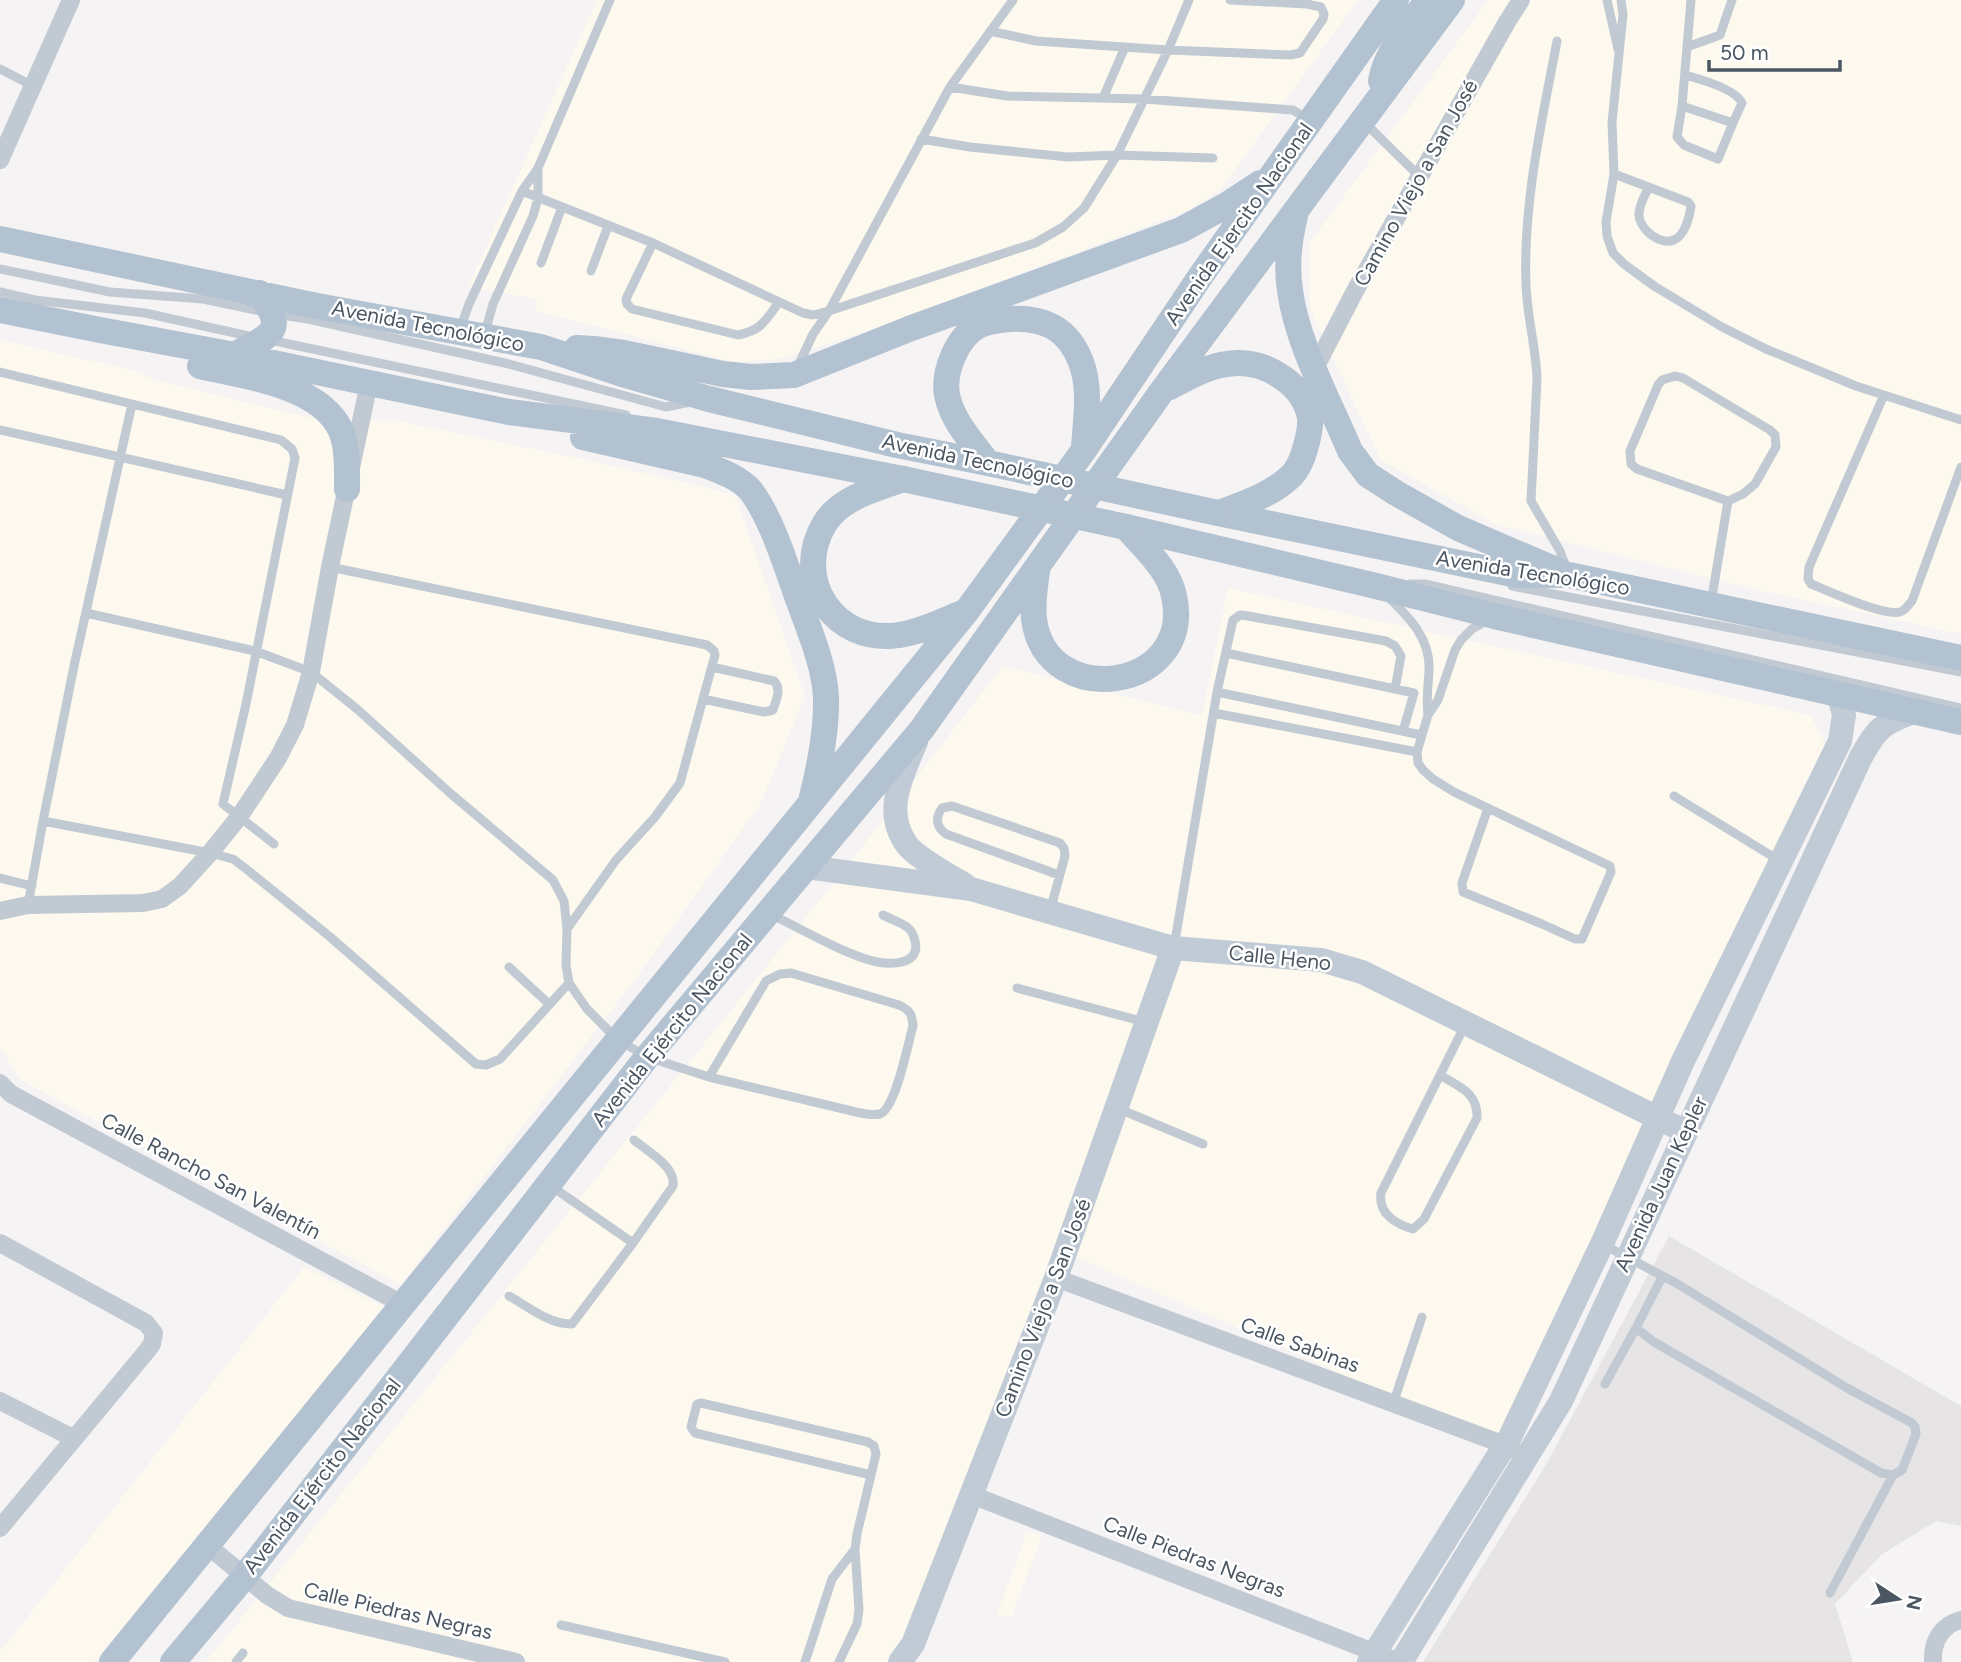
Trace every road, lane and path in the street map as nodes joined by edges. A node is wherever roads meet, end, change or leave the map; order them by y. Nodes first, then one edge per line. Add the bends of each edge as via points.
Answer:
1 (71, 0) edge
2 (610, 0) edge
3 (1013, 0) edge
4 (1189, 0) edge
5 (1230, 0) edge
6 (1396, 0) edge
7 (1427, 0) edge
8 (1452, 0) edge
9 (1521, 0) edge
10 (1607, 0) edge
11 (1621, 0) edge
12 (1691, 0) edge
13 (1732, 0) edge
14 (990, 32) junction
15 (1558, 41) dead end
16 (1125, 47) junction
17 (1688, 47) junction
18 (1168, 50) junction
19 (1619, 54) junction
20 (0, 69) edge
21 (1685, 75) junction
22 (33, 86) junction
23 (950, 87) junction
24 (1103, 98) junction
25 (1144, 99) junction
26 (1682, 106) junction
27 (1371, 111) junction
28 (1311, 121) junction
29 (1734, 123) junction
30 (921, 139) junction
31 (1116, 155) junction
32 (1213, 158) dead end
33 (0, 160) edge
34 (538, 168) junction
35 (1273, 174) junction
36 (1614, 174) junction
37 (1420, 177) junction
38 (1649, 187) junction
39 (522, 191) junction
40 (538, 198) junction
41 (562, 207) junction
42 (1296, 210) junction
43 (608, 226) junction
44 (0, 239) edge
45 (653, 243) junction
46 (541, 263) dead end
47 (0, 269) edge
48 (590, 271) dead end
49 (0, 292) edge
50 (779, 302) junction
51 (266, 304) junction
52 (0, 310) edge
53 (830, 311) junction
54 (100, 330) junction
55 (471, 335) junction
56 (264, 339) junction
57 (541, 347) junction
58 (235, 355) junction
59 (1315, 368) junction
60 (0, 372) edge
61 (794, 375) junction
62 (369, 383) junction
63 (1162, 391) junction
64 (1884, 395) junction
65 (709, 399) junction
66 (132, 404) junction
67 (509, 412) junction
68 (635, 416) dead end
69 (1961, 420) edge
70 (661, 422) dead end
71 (0, 430) edge
72 (689, 438) junction
73 (1084, 450) junction
74 (120, 457) junction
75 (988, 463) junction
76 (1961, 467) edge
77 (903, 479) junction
78 (347, 489) junction
79 (287, 495) junction
80 (1728, 501) junction
81 (1218, 513) junction
82 (1126, 527) junction
83 (330, 567) junction
84 (1038, 567) junction
85 (1569, 575) junction
86 (1504, 585) dead end
87 (1376, 586) junction
88 (1710, 605) junction
89 (967, 612) junction
90 (86, 614) junction
91 (1494, 616) junction
92 (255, 651) junction
93 (1226, 653) junction
94 (1961, 658) edge
95 (712, 667) junction
96 (311, 672) junction
97 (1961, 672) edge
98 (1395, 688) junction
99 (1217, 692) junction
100 (1414, 693) junction
101 (1426, 696) junction
102 (1839, 696) junction
103 (703, 699) junction
104 (1438, 700) junction
105 (1961, 708) edge
106 (1914, 712) junction
107 (1214, 713) junction
108 (1427, 715) junction
109 (1961, 722) edge
110 (922, 729) junction
111 (1404, 731) junction
112 (1421, 735) junction
113 (1417, 752) junction
114 (1674, 796) dead end
115 (810, 805) junction
116 (1488, 808) junction
117 (239, 817) junction
118 (43, 821) junction
119 (274, 844) dead end
120 (210, 853) junction
121 (1780, 861) junction
122 (806, 867) junction
123 (1059, 875) junction
124 (0, 878) edge
125 (32, 886) junction
126 (971, 889) junction
127 (28, 905) junction
128 (0, 911) edge
129 (1050, 912) junction
130 (767, 913) junction
131 (883, 915) dead end
132 (567, 929) junction
133 (1173, 948) junction
134 (509, 967) dead end
135 (569, 983) junction
136 (1017, 988) dead end
137 (549, 1004) junction
138 (1147, 1022) junction
139 (1466, 1024) junction
140 (617, 1039) junction
141 (647, 1057) junction
142 (1440, 1075) junction
143 (709, 1077) junction
144 (0, 1083) edge
145 (1116, 1107) junction
146 (1658, 1120) junction
147 (1685, 1131) junction
148 (634, 1140) dead end
149 (1203, 1144) dead end
150 (549, 1184) junction
151 (633, 1242) junction
152 (0, 1243) edge
153 (1602, 1244) junction
154 (1627, 1258) junction
155 (1662, 1277) junction
156 (1056, 1278) junction
157 (509, 1296) dead end
158 (404, 1304) junction
159 (1422, 1317) dead end
160 (1636, 1328) junction
161 (1605, 1384) dead end
162 (0, 1401) edge
163 (1393, 1404) junction
164 (74, 1438) junction
165 (1505, 1445) junction
166 (1526, 1457) junction
167 (871, 1475) junction
168 (1893, 1475) junction
169 (972, 1495) junction
170 (0, 1528) edge
171 (207, 1545) junction
172 (855, 1549) junction
173 (245, 1576) junction
174 (1830, 1593) dead end
175 (1961, 1620) edge
176 (561, 1625) dead end
177 (243, 1653) dead end
178 (1372, 1657) edge
179 (112, 1662) edge
180 (173, 1662) edge
181 (236, 1662) edge
182 (516, 1662) edge
183 (725, 1662) edge
184 (805, 1662) edge
185 (839, 1662) edge
186 (900, 1662) edge
187 (1400, 1662) edge
188 (1933, 1662) edge

1 - 22 street
2 - 34 lane
3 - 14 lane
4 - 18 lane
5 - 18 lane via 1307,4 1321,8 1324,15 1295,55
6 - 28 main road, Avenida Ejercito Nacional
7 - 27 main road via 1387,60
8 - 27 main road, Avenida Ejercito Nacional
9 - 37 street, Camino Viejo a San José
10 - 19 lane
11 - 19 lane
12 - 17 lane
13 - 17 lane via 1720,34
14 - 16 lane via 1036,41
14 - 23 lane
15 - 85 lane via 1530,194 1526,283 1537,361 1531,501
16 - 18 lane
16 - 24 lane
17 - 21 lane
18 - 25 lane
19 - 36 lane via 1612,122
20 - 22 lane
21 - 26 lane
21 - 29 lane via 1737,95 1742,103
22 - 33 street
23 - 24 lane via 1007,96
23 - 30 lane
24 - 25 lane
25 - 28 lane via 1293,110
25 - 31 lane
26 - 29 lane
26 - 29 lane via 1677,137 1718,159
27 - 37 lane
27 - 42 main road, Avenida Ejercito Nacional
28 - 35 main road, Avenida Ejercito Nacional
30 - 31 lane via 1068,157
30 - 53 lane
31 - 32 lane
31 - 53 lane via 1084,208 1035,243
34 - 39 lane
34 - 40 lane
35 - 61 main road via 1181,230
35 - 73 main road, Avenida Ejercito Nacional
36 - 38 lane
36 - 64 lane via 1607,236 1624,264 1722,327
37 - 59 street, Camino Viejo a San José
38 - 38 lane via 1640,205 1642,226 1666,241 1677,239 1691,206
39 - 40 lane
39 - 55 lane via 468,304
40 - 41 lane
40 - 55 lane via 493,304
41 - 43 lane
41 - 46 lane
42 - 59 main road via 1289,238 1290,290
42 - 63 main road, Avenida Ejercito Nacional
43 - 45 lane
43 - 48 lane
44 - 51 main road, Avenida Tecnológico
45 - 50 lane
45 - 50 lane via 626,299 632,309 738,335 763,325
47 - 51 lane via 110,292
49 - 56 lane via 145,313
50 - 53 lane via 803,313
51 - 55 main road, Avenida Tecnológico
51 - 56 main road via 274,324
51 - 65 lane via 313,321 509,364 666,407
52 - 54 main road, Avenida Tecnológico
53 - 61 lane via 813,334
54 - 58 main road, Avenida Tecnológico
54 - 78 main road via 190,363 274,383 320,404 337,421 344,438
55 - 57 main road, Avenida Tecnológico
56 - 58 main road
56 - 68 lane
57 - 61 main road via 594,348 723,374
57 - 65 main road, Avenida Tecnológico
58 - 62 main road, Avenida Tecnológico
59 - 85 main road via 1350,451 1368,475 1458,528
60 - 66 lane
62 - 67 main road, Avenida Tecnológico
62 - 78 street
63 - 81 main road via 1205,368 1241,363 1278,375 1304,400 1309,435 1291,476 1251,502
63 - 84 main road, Avenida Ejército Nacional
64 - 69 lane
64 - 76 lane via 1809,567 1811,584 1882,612 1907,608
65 - 75 main road, Avenida Tecnológico
66 - 74 lane
66 - 79 lane via 281,440 295,458
67 - 72 main road, Avenida Tecnológico
67 - 115 main road via 584,437 705,465 749,489 773,533 819,658 826,695 825,723
70 - 72 lane
71 - 74 lane
72 - 77 main road, Avenida Tecnológico
73 - 75 main road via 1085,380 1072,343 1046,323 999,320 977,327 961,342 946,384 955,416
73 - 89 main road, Avenida Ejército Nacional
74 - 79 lane
74 - 90 lane
75 - 81 main road, Avenida Tecnológico, bridge
77 - 82 main road, Avenida Tecnológico, bridge
77 - 89 main road via 858,496 826,522 814,556 821,599 841,623 881,636 900,635
78 - 83 street
79 - 92 lane
80 - 80 lane via 1755,484 1776,447 1775,435 1683,378 1667,377 1658,385 1630,451 1631,464
80 - 88 lane
81 - 85 main road, Avenida Tecnológico via 1470,570
82 - 84 main road via 1168,580 1176,617 1164,652 1132,676 1095,679 1072,673 1051,658 1034,619
82 - 87 main road, Avenida Tecnológico
83 - 95 lane via 708,645 715,650
83 - 96 street
84 - 110 main road, Avenida Ejército Nacional
85 - 88 main road, Avenida Tecnológico
86 - 97 lane
87 - 91 main road, Avenida Tecnológico
87 - 101 lane via 1407,616 1426,646
87 - 105 lane via 1425,584
88 - 94 main road, Avenida Tecnológico
89 - 115 main road, Avenida Ejército Nacional
90 - 92 lane
90 - 118 lane
91 - 102 main road, Avenida Tecnológico
91 - 104 lane via 1461,640
92 - 96 lane
92 - 117 lane via 223,804
93 - 98 lane
93 - 98 lane via 1233,620 1240,615 1386,641 1401,656
93 - 99 lane
95 - 103 lane
95 - 103 lane via 774,681 779,690 769,712
96 - 117 street via 295,725
96 - 132 lane via 553,880 564,901
98 - 100 lane
99 - 107 lane
99 - 111 lane
100 - 101 lane
100 - 111 lane
101 - 104 lane
101 - 108 lane
102 - 106 main road, Avenida Tecnológico
102 - 121 street, Avenida Juan Kepler via 1844,715 1840,741
103 - 132 lane via 680,783
104 - 108 lane
106 - 109 main road, Avenida Tecnológico
106 - 147 street, Avenida Juan Kepler via 1889,721 1864,751
107 - 113 lane
107 - 133 lane
108 - 112 lane
110 - 122 main road, Avenida Ejército Nacional
110 - 126 street, Calle Heno via 900,782 894,808 898,827 907,846
111 - 112 lane
112 - 113 lane
113 - 116 lane via 1418,763 1433,779
114 - 121 lane
115 - 140 main road, Avenida Ejército Nacional
116 - 116 lane via 1462,883 1463,892 1582,939 1610,866
117 - 119 lane
117 - 120 street
118 - 120 lane
118 - 125 lane
120 - 127 street via 162,899
120 - 137 lane via 233,859 250,872 476,1065 500,1059
121 - 146 street, Avenida Juan Kepler
122 - 126 street, Calle Heno
122 - 130 main road, Avenida Ejército Nacional
123 - 123 lane via 1065,856 1060,843 952,806 939,812 937,822 946,834
123 - 129 lane
124 - 125 lane
125 - 127 lane
126 - 129 street, Calle Heno
127 - 128 street
129 - 133 street, Calle Heno
130 - 131 lane via 853,954 892,964 905,962 913,957 914,937 908,928
130 - 141 main road, Avenida Ejército Nacional
132 - 135 lane
133 - 138 street, Camino Viejo a San José
133 - 139 street, Calle Heno via 1341,964
134 - 137 lane
135 - 137 lane
135 - 140 lane
136 - 138 lane
138 - 145 street, Camino Viejo a San José
139 - 142 lane
139 - 146 street, Calle Heno
140 - 141 lane
140 - 158 main road, Avenida Ejército Nacional
141 - 143 lane
141 - 150 main road, Avenida Ejército Nacional
142 - 142 lane via 1379,1202 1383,1213 1413,1229 1424,1219 1476,1118 1475,1100
143 - 143 lane via 766,981 780,974 899,1005 913,1016 893,1098 881,1114
144 - 158 street, Calle Rancho San Valentín via 10,1094
145 - 149 lane
145 - 156 street, Camino Viejo a San José
146 - 147 street, Calle Heno
146 - 153 street, Avenida Juan Kepler
147 - 154 street, Avenida Juan Kepler
148 - 151 lane via 664,1164 674,1181
150 - 151 lane
150 - 173 main road, Avenida Ejército Nacional
151 - 157 lane via 572,1324 552,1320
152 - 164 street via 153,1330 146,1352
153 - 154 lane
153 - 165 street, Avenida Juan Kepler
154 - 155 lane
154 - 166 street, Avenida Juan Kepler via 1561,1401
155 - 160 lane
155 - 168 lane via 1912,1423 1915,1437 1902,1470
156 - 163 street, Calle Sabinas
156 - 169 street, Camino Viejo a San José
158 - 171 main road, Avenida Ejército Nacional
159 - 163 lane
160 - 161 lane
160 - 168 lane via 1858,1460
162 - 164 street
163 - 165 street, Calle Sabinas
164 - 170 street
165 - 166 street, Calle Sabinas
165 - 178 street, Avenida Juan Kepler
166 - 187 street, Avenida Juan Kepler
167 - 167 lane via 876,1454 868,1442 701,1404 695,1407 691,1427 695,1433
167 - 172 lane
168 - 174 lane
169 - 178 street, Calle Piedras Negras
169 - 186 street, Camino Viejo a San José via 913,1644
171 - 173 street, Calle Piedras Negras
171 - 179 main road, Avenida Ejército Nacional
172 - 184 lane via 832,1579
172 - 185 lane via 859,1610
173 - 180 main road, Avenida Ejército Nacional
173 - 182 street, Calle Piedras Negras via 288,1608
175 - 188 street via 1937,1637
176 - 183 lane
177 - 181 lane
178 - 187 street, Calle Piedras Negras

